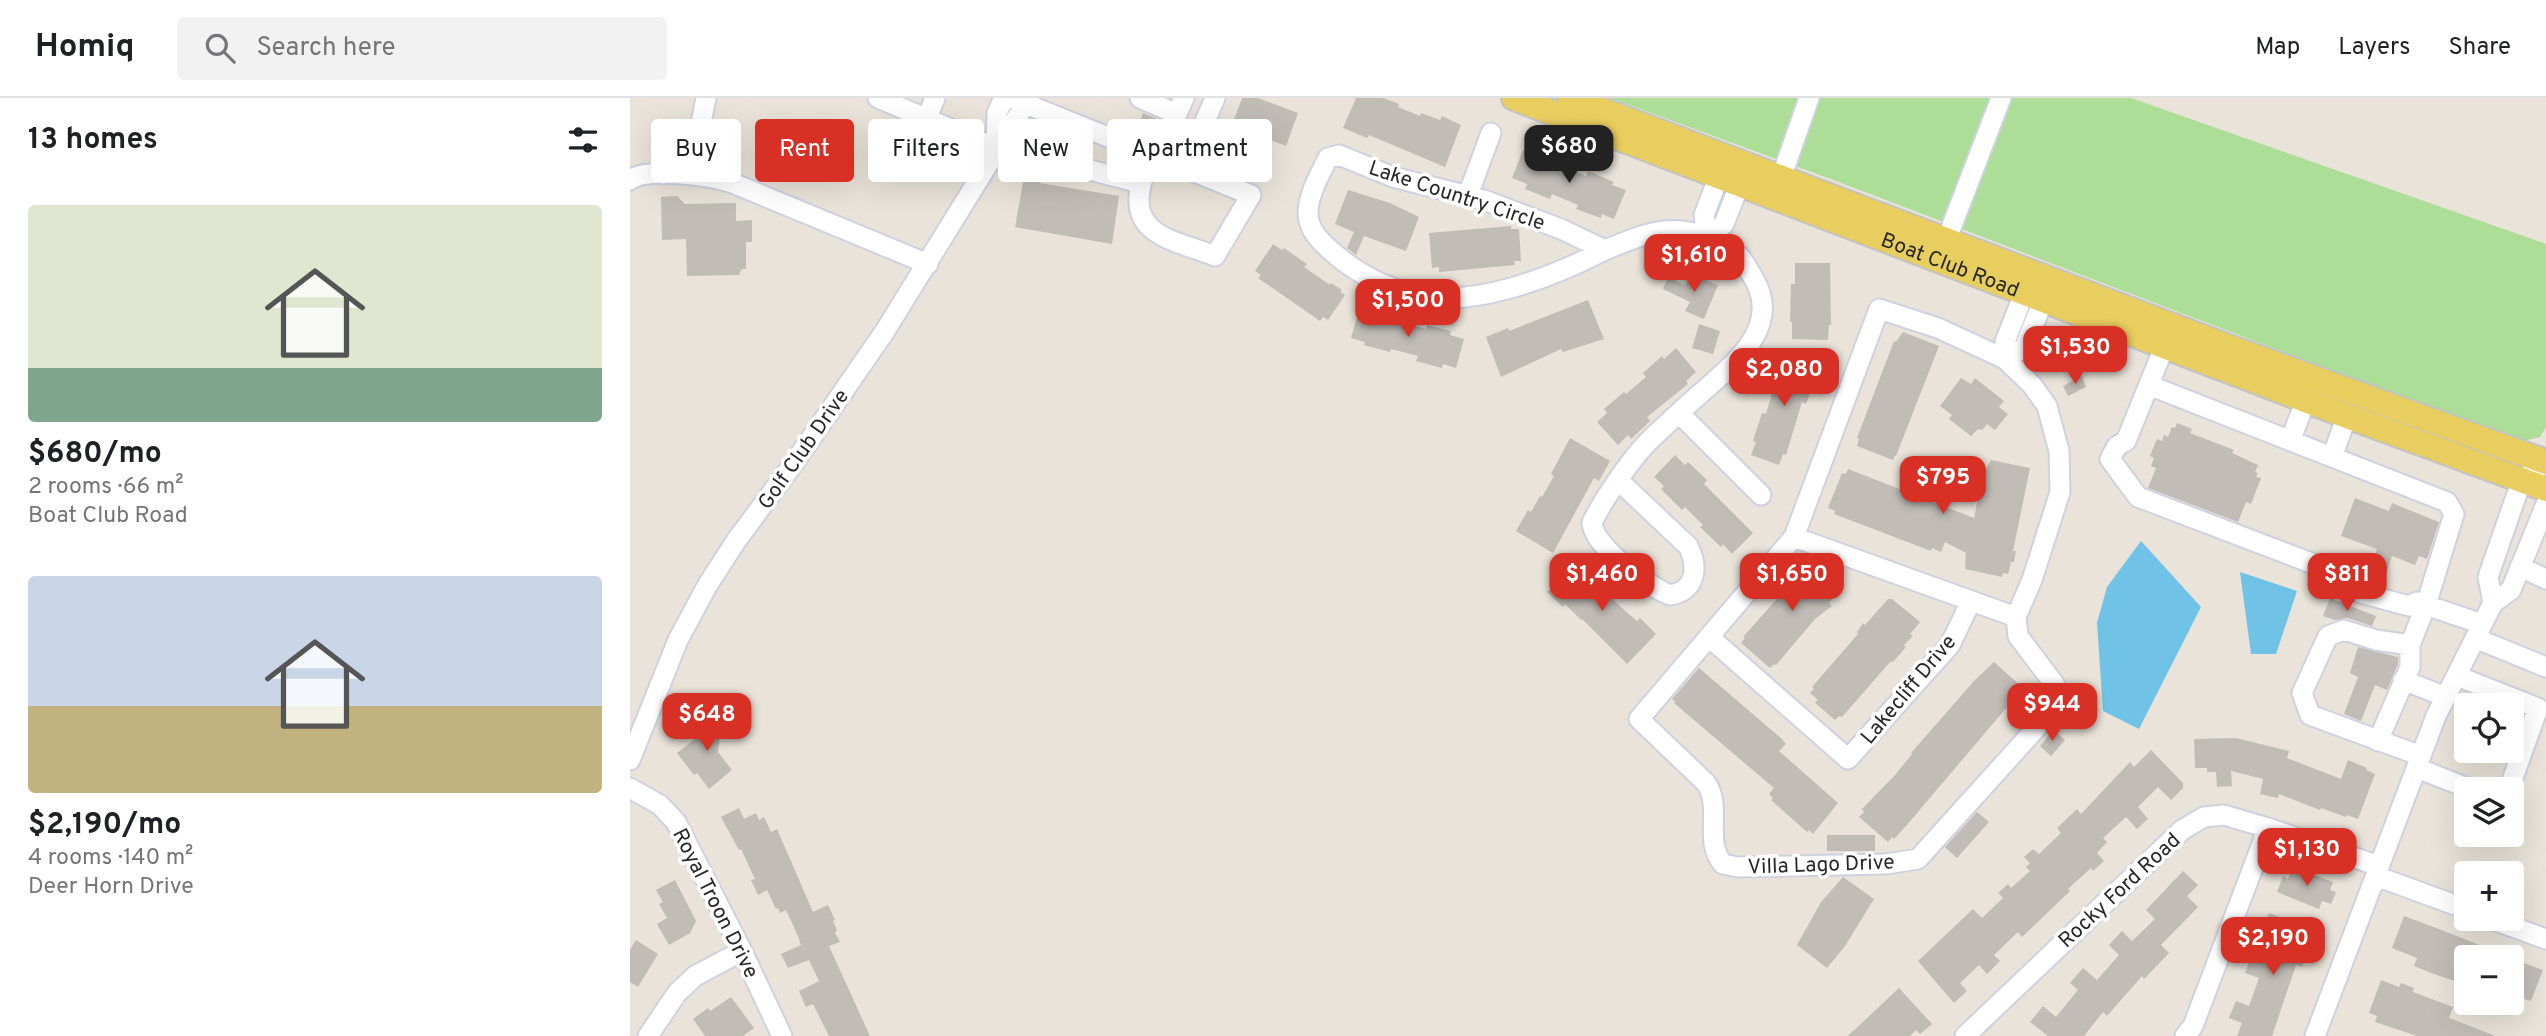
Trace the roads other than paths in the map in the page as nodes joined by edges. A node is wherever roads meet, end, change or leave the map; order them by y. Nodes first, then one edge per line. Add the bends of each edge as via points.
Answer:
1 (706, 98) edge
2 (878, 98) edge
3 (935, 98) edge
4 (1004, 98) edge
5 (1140, 98) edge
6 (1184, 98) edge
7 (1215, 98) edge
8 (1514, 98) edge
9 (1570, 98) edge
10 (1809, 98) edge
11 (2001, 98) edge
12 (1021, 100) edge
13 (927, 118) junction
14 (701, 119) edge
15 (1061, 119) edge
16 (1206, 119) edge
17 (1491, 133) dead end
18 (996, 148) junction
19 (651, 174) edge
20 (1733, 174) junction
21 (1781, 178) junction
22 (630, 180) edge
23 (730, 182) edge
24 (1142, 182) edge
25 (1219, 182) edge
26 (1468, 195) junction
27 (1707, 238) junction
28 (1946, 241) junction
29 (1605, 250) junction
30 (928, 264) junction
31 (2038, 290) junction
32 (2165, 345) junction
33 (2005, 359) junction
34 (2151, 386) junction
35 (2306, 400) junction
36 (1679, 413) junction
37 (2347, 416) junction
38 (2290, 441) junction
39 (2332, 457) junction
40 (2546, 462) edge
41 (2522, 480) junction
42 (1619, 481) junction
43 (2546, 489) edge
44 (1761, 495) dead end
45 (2546, 504) edge
46 (1794, 537) junction
47 (2520, 567) junction
48 (2546, 579) edge
49 (1971, 601) junction
50 (2493, 603) junction
51 (2427, 606) junction
52 (2015, 617) junction
53 (2479, 631) junction
54 (1709, 637) junction
55 (2410, 645) junction
56 (2546, 667) edge
57 (2456, 676) junction
58 (2403, 680) junction
59 (2446, 697) junction
60 (2378, 741) junction
61 (630, 760) edge
62 (2419, 762) junction
63 (2513, 777) edge
64 (2454, 781) edge
65 (630, 788) edge
66 (2268, 828) junction
67 (2378, 871) junction
68 (2454, 904) edge
69 (2524, 931) edge
70 (2546, 939) edge
71 (742, 951) junction
72 (648, 1036) edge
73 (782, 1036) edge
74 (1965, 1036) edge
75 (2185, 1036) edge
76 (2315, 1036) edge

1 - 14 street
2 - 13 street
3 - 13 street
4 - 18 street, Golf Club Drive via 998,113
5 - 6 street via 1177,114
7 - 16 street
8 - 20 main road, Boat Club Road
9 - 20 main road, Boat Club Road
10 - 21 street
11 - 28 street
12 - 15 street
12 - 18 street, Golf Club Drive
13 - 18 street
17 - 26 street
18 - 30 street, Golf Club Drive
19 - 22 street
20 - 21 main road, Boat Club Road
20 - 27 street via 1704,215
20 - 31 main road, Boat Club Road
21 - 28 main road, Boat Club Road
23 - 30 street
24 - 25 street via 1140,216 1149,229 1215,256 1251,195
26 - 29 street, Lake Country Circle
26 - 29 street, Lake Country Circle via 1400,179 1335,155 1324,166 1308,213 1314,233 1342,260 1382,284 1421,296 1464,298 1512,287
27 - 29 street, Lake Country Circle via 1675,229
27 - 36 street, Lake Country Circle via 1729,247 1747,266 1762,298 1762,310 1742,357
28 - 31 main road, Boat Club Road
30 - 61 street, Golf Club Drive via 707,586 678,640
31 - 32 main road, Boat Club Road
31 - 33 street via 2006,342
31 - 40 main road, Boat Club Road
32 - 34 street
32 - 35 main road, Boat Club Road
33 - 46 street, Villa Lago Drive via 1938,328 1879,309
33 - 52 street, Villa Lago Drive via 2047,406 2059,451 2060,492
34 - 38 street
34 - 51 street via 2126,441 2110,459 2138,497 2340,574 2361,593
35 - 37 main road, Boat Club Road
35 - 38 street
36 - 42 street, Lake Country Circle via 1646,444
36 - 44 street
37 - 39 street
37 - 41 main road, Boat Club Road
38 - 39 street
39 - 51 street via 2447,502 2453,509
40 - 41 street
41 - 43 main road, Boat Club Road
41 - 50 street via 2488,577
42 - 42 street, Lake Country Circle via 1688,546 1695,572 1684,591 1670,595 1657,590 1619,560 1593,529 1595,516
45 - 47 street
46 - 49 street
46 - 54 street, Villa Lago Drive
47 - 48 street
47 - 50 street via 2511,590
49 - 52 street
49 - 54 street, Lakecliff Drive via 1950,645 1848,759
50 - 53 street
51 - 53 street
51 - 55 street
52 - 54 street, Villa Lago Drive via 2018,636 2055,685 2055,698 2039,725 1918,859 1886,864 1738,867 1723,864 1715,855 1713,794 1639,719
53 - 56 street
53 - 57 street
55 - 58 street via 2410,667
55 - 60 street via 2344,630 2328,636 2302,693 2310,715
57 - 59 street
57 - 63 street via 2538,708
58 - 59 street
58 - 60 street
59 - 62 street
60 - 62 street
62 - 64 street
62 - 67 street
65 - 71 street, Royal Troon Drive via 660,805 676,822
66 - 67 street, Rocky Ford Road
66 - 74 street, Rocky Ford Road via 2224,815 2204,817 2182,830
66 - 75 street via 2193,1026
67 - 68 street, Rocky Ford Road
67 - 76 street
69 - 70 street
71 - 72 street via 695,976 677,993
71 - 73 street, Royal Troon Drive

